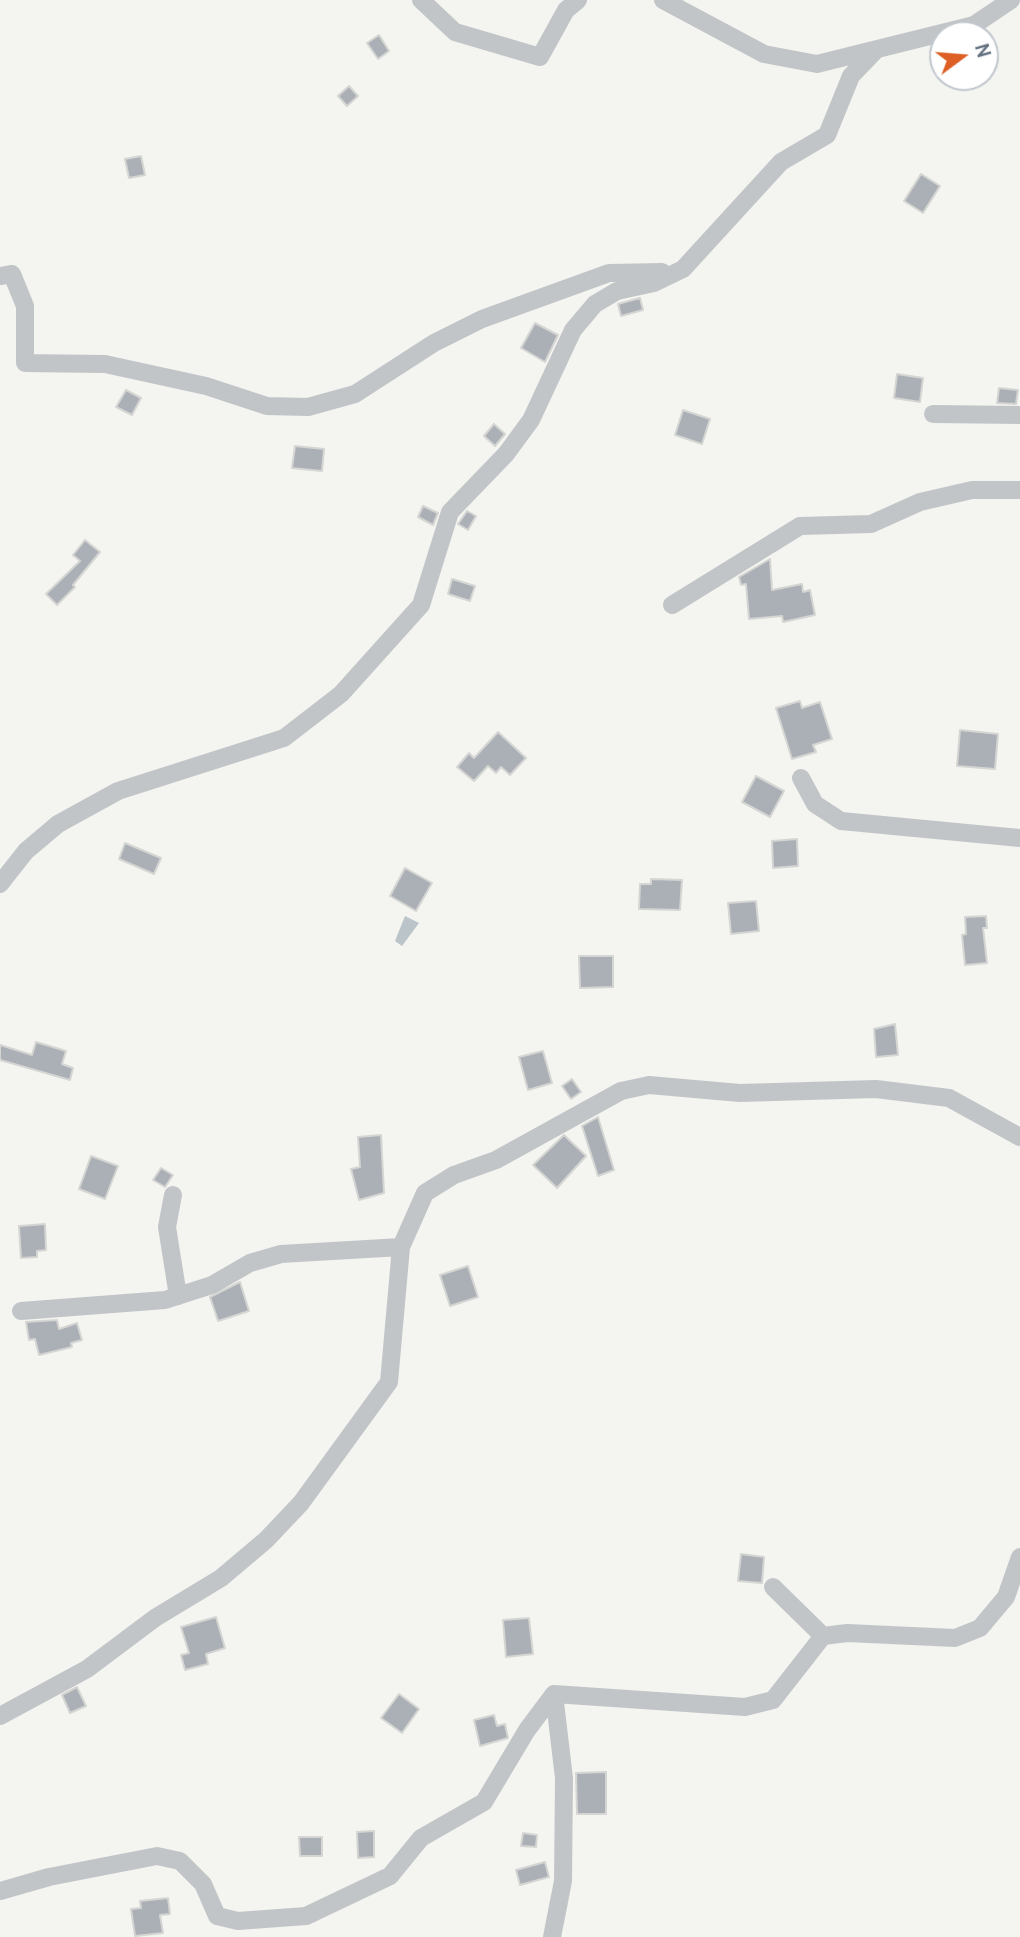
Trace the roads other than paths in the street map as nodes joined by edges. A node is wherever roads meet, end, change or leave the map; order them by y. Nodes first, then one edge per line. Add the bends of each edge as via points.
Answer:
1 (421, 0) edge
2 (578, 0) edge
3 (663, 0) edge
4 (1011, 0) edge
5 (876, 50) junction
6 (683, 269) junction
7 (0, 276) edge
8 (933, 414) dead end
9 (1020, 415) edge
10 (1020, 490) edge
11 (672, 605) dead end
12 (801, 778) dead end
13 (1020, 838) edge
14 (0, 884) edge
15 (1020, 1137) edge
16 (173, 1195) dead end
17 (401, 1247) junction
18 (178, 1296) junction
19 (21, 1311) dead end
20 (1020, 1558) edge
21 (772, 1587) dead end
22 (823, 1636) junction
23 (554, 1694) junction
24 (0, 1716) edge
25 (0, 1891) edge
26 (552, 1937) edge

1 - 2 street via 455,32 540,57 566,10
3 - 5 street via 764,54 817,64
4 - 5 street via 974,25
5 - 6 street via 851,76 827,135 781,162
6 - 7 street via 609,273 482,319 355,394 308,407 267,406 206,386 105,364 25,363 25,306 12,274
6 - 14 street via 654,283 617,291 595,304 573,330 531,420 506,454 450,512 421,605 341,694 284,738 118,791 58,824 26,851
8 - 9 street
10 - 11 street via 972,489 920,502 871,524 800,526
12 - 13 street via 815,804 841,821
15 - 17 street via 949,1098 876,1089 740,1093 649,1085 621,1091 496,1160 454,1175 425,1193
16 - 18 street via 167,1227
17 - 18 street via 281,1254
17 - 24 street via 389,1382 301,1503 267,1540 221,1578 155,1618 87,1669
18 - 19 street
20 - 22 street via 1006,1597 980,1628 955,1638
21 - 22 street
22 - 23 street via 774,1700 745,1707
23 - 25 street via 484,1802 421,1838 390,1876 306,1916 238,1922 216,1916 202,1884 180,1861 157,1856
23 - 26 street via 564,1778 562,1881

